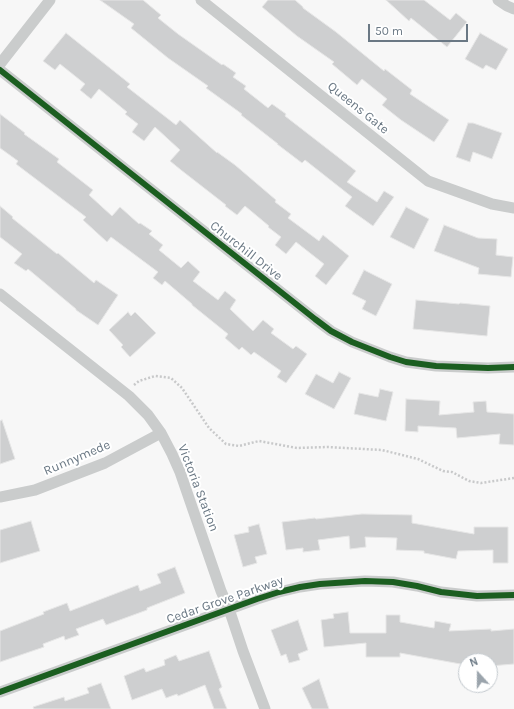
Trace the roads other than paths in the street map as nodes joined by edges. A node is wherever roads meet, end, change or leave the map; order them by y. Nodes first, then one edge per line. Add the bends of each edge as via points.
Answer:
1 (50, 0) edge
2 (201, 0) edge
3 (498, 0) edge
4 (514, 9) edge
5 (0, 64) edge
6 (0, 70) edge
7 (514, 208) edge
8 (0, 294) edge
9 (514, 367) edge
10 (161, 433) junction
11 (0, 497) edge
12 (514, 595) edge
13 (229, 609) junction
14 (0, 692) edge
15 (264, 709) edge

1 - 5 street
2 - 7 street, Queens Gate via 428,181 492,204
3 - 4 street
6 - 9 street, Churchill Drive via 331,331 352,342 406,362 436,366
8 - 10 street, Victoria Station via 125,393 148,415
10 - 11 street, Runnymede via 105,463 35,490
10 - 13 street, Victoria Station via 180,472
12 - 13 street, Cedar Grove Parkway via 477,596 393,582 365,581 300,587
13 - 14 street, Cedar Grove Parkway
13 - 15 street, Victoria Station

